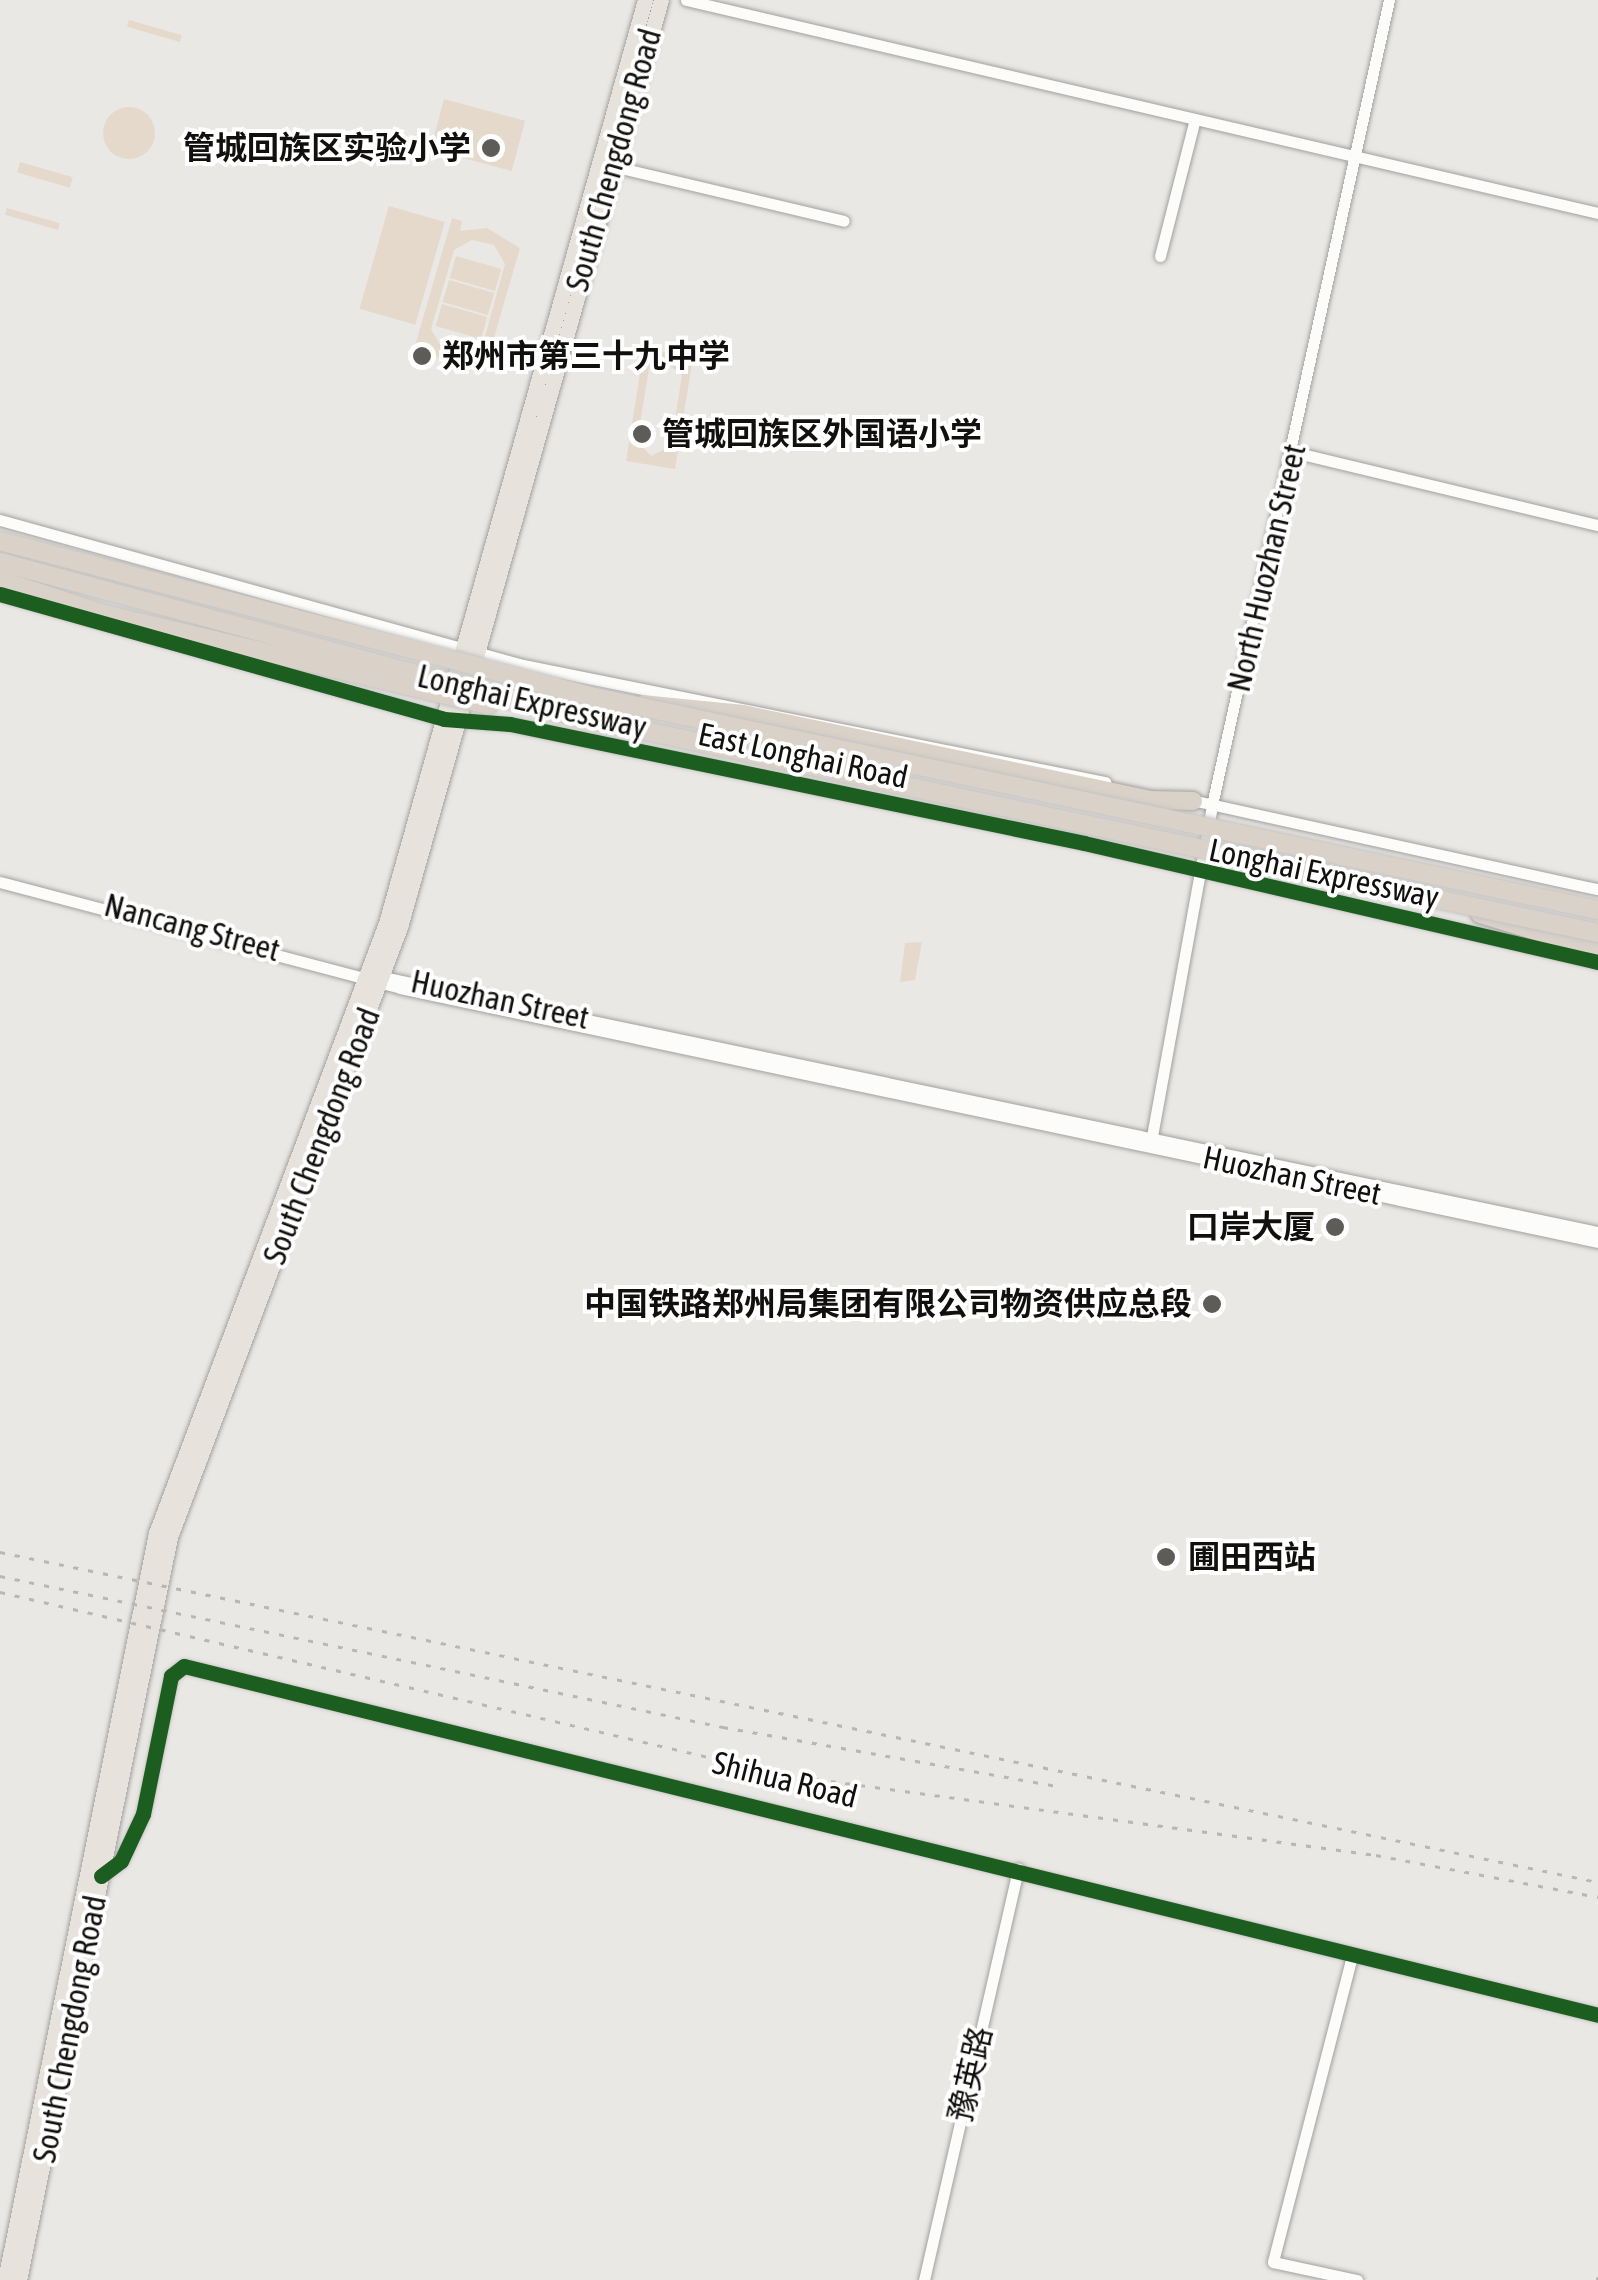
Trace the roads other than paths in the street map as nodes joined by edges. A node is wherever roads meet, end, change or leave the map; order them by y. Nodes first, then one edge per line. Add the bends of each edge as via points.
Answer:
1 (645, 0) edge
2 (661, 0) edge
3 (686, 0) edge
4 (1389, 0) edge
5 (1195, 119) junction
6 (1357, 157) junction
7 (612, 166) junction
8 (1598, 214) edge
9 (844, 221) dead end
10 (1160, 256) dead end
11 (1293, 452) junction
12 (0, 520) edge
13 (1598, 525) edge
14 (0, 539) edge
15 (0, 562) edge
16 (0, 580) edge
17 (0, 594) edge
18 (469, 651) junction
19 (630, 705) junction
20 (451, 720) junction
21 (640, 728) junction
22 (1192, 800) junction
23 (1212, 805) junction
24 (1205, 871) junction
25 (0, 882) edge
26 (1598, 890) edge
27 (1433, 898) junction
28 (1598, 910) edge
29 (1598, 933) edge
30 (1598, 950) edge
31 (1598, 962) edge
32 (376, 977) junction
33 (1152, 1136) junction
34 (1598, 1232) edge
35 (1598, 1242) edge
36 (1018, 1868) junction
37 (101, 1876) junction
38 (1352, 1956) junction
39 (1598, 2015) edge
40 (5, 2280) edge
41 (19, 2280) edge
42 (924, 2280) edge
43 (1356, 2280) edge

1 - 18 main road, South Chengdong Road
2 - 7 main road, South Chengdong Road
3 - 5 street
4 - 6 street, North Huozhan Street
5 - 6 street
5 - 10 street
6 - 8 street
6 - 11 street, North Huozhan Street
7 - 9 street
7 - 18 main road, South Chengdong Road
11 - 13 street
11 - 23 street, North Huozhan Street
12 - 18 street, East Longhai Road
14 - 19 highway, Longhai Expressway, bridge
15 - 21 highway, Longhai Expressway, bridge
16 - 21 highway, bridge via 406,691
17 - 20 street, East Longhai Road
18 - 20 main road, South Chengdong Road
18 - 22 street, East Longhai Road
19 - 22 highway, bridge via 743,714 1151,800
19 - 28 highway, Longhai Expressway, bridge
20 - 24 street, East Longhai Road
20 - 32 main road, South Chengdong Road
21 - 27 highway, Longhai Expressway, bridge
22 - 23 street, East Longhai Road
23 - 24 street, North Huozhan Street
23 - 26 street, East Longhai Road
24 - 31 street, East Longhai Road
24 - 33 street, North Huozhan Street
25 - 32 street, Nancang Street
27 - 29 highway, Longhai Expressway, bridge
27 - 30 highway, bridge
32 - 33 street, Huozhan Street
32 - 35 street, Huozhan Street
32 - 37 main road, South Chengdong Road via 170,1538
32 - 40 main road, South Chengdong Road via 156,1534
33 - 34 street, Huozhan Street
36 - 37 street, Shihua Road via 184,1666 171,1676 144,1814 122,1862
36 - 38 street, Shihua Road
36 - 42 street, 豫英路
37 - 41 main road, South Chengdong Road
38 - 39 street, Shihua Road
38 - 43 street via 1272,2262

